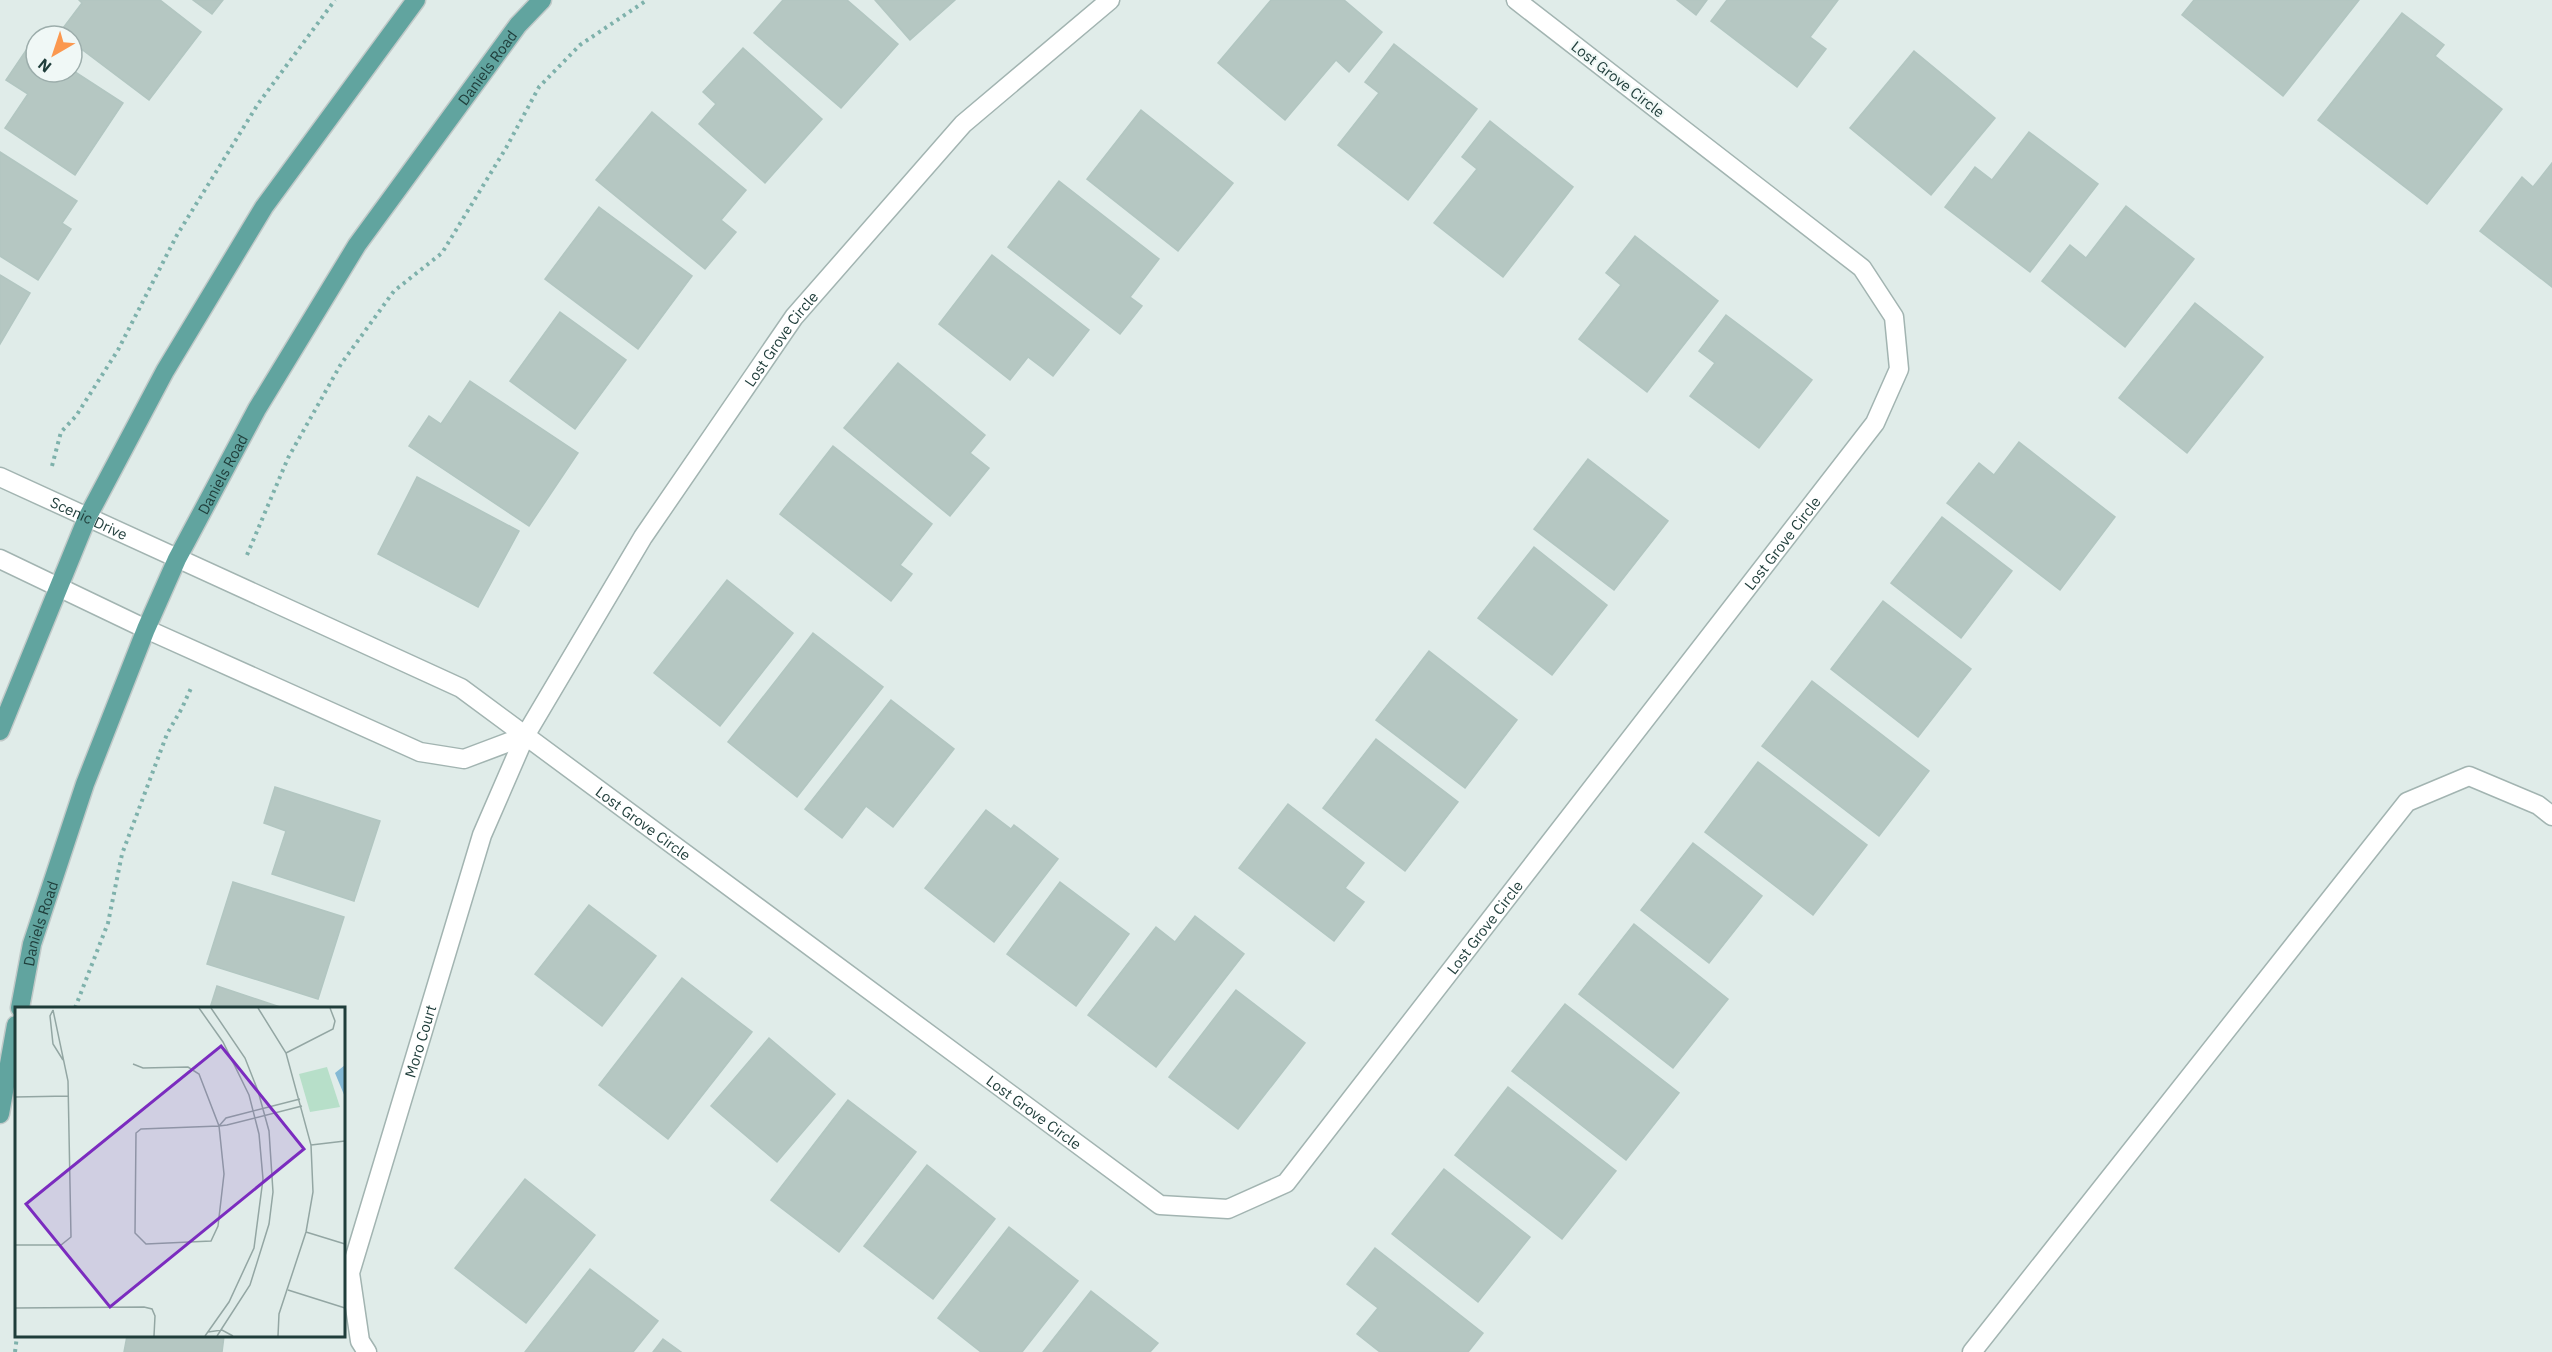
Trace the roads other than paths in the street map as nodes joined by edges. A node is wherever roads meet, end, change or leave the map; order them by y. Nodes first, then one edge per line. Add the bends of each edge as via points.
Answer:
1 (416, 0) edge
2 (542, 0) edge
3 (1110, 0) edge
4 (1516, 0) edge
5 (0, 477) edge
6 (87, 518) junction
7 (0, 559) edge
8 (177, 559) junction
9 (57, 586) junction
10 (146, 629) junction
11 (0, 731) edge
12 (525, 736) junction
13 (2552, 816) edge
14 (20, 1007) edge
15 (15, 1031) edge
16 (0, 1114) edge
17 (367, 1352) edge
18 (1972, 1352) edge

1 - 6 main road via 264,207 165,371
2 - 8 main road, Daniels Road via 518,26 357,245 257,409
3 - 12 street, Lost Grove Circle via 963,124 794,316 643,537
4 - 12 street, Lost Grove Circle via 1862,268 1894,317 1899,369 1875,423 1286,1183 1228,1209 1160,1205
5 - 6 street, Scenic Drive
6 - 8 street, Scenic Drive
6 - 9 main road
7 - 9 street
8 - 10 main road, Daniels Road
8 - 12 street, Lost Grove Circle via 461,688
9 - 10 street
9 - 11 main road
10 - 12 street via 420,752 464,759
10 - 14 main road, Daniels Road via 85,784 32,944
12 - 17 street, Moro Court via 482,835 350,1273 360,1341
13 - 18 street via 2538,805 2469,776 2407,801
15 - 16 main road

